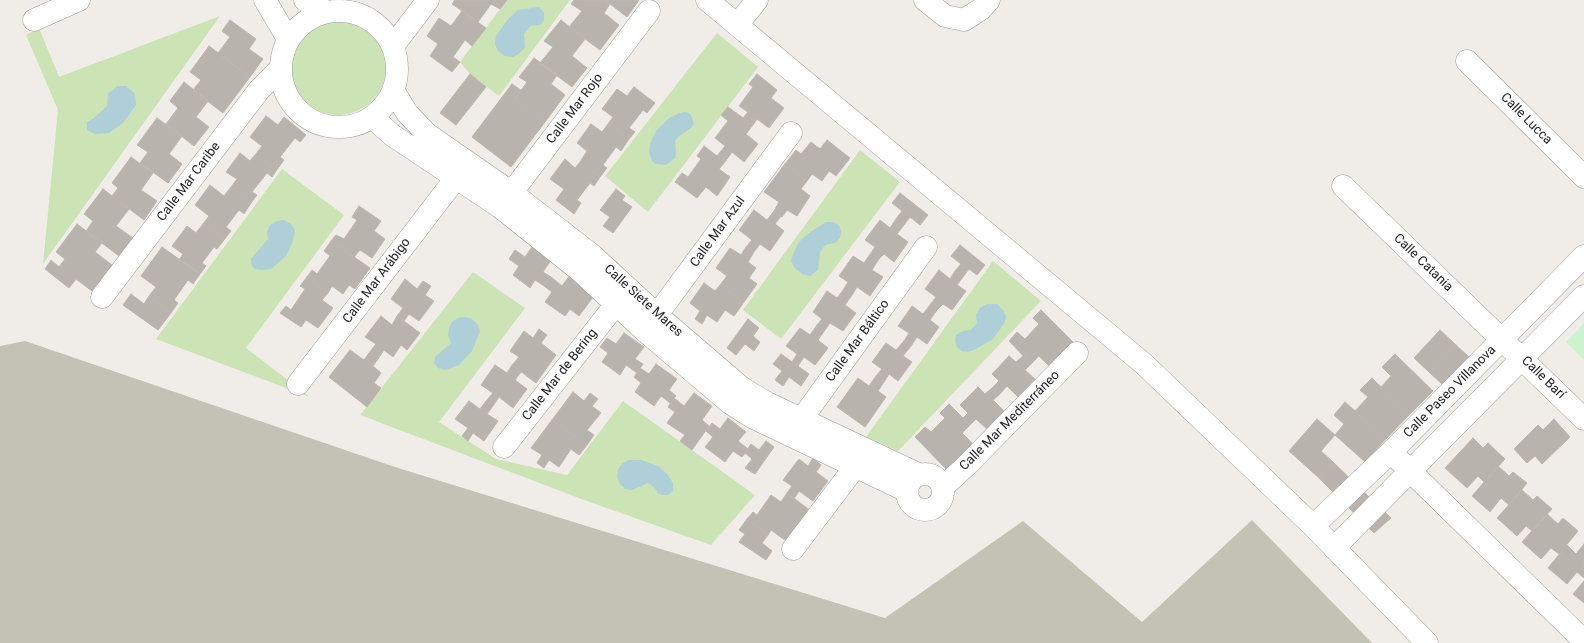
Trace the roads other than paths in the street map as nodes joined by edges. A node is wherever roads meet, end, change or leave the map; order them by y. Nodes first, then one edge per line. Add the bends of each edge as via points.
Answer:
1 (79, 0) edge
2 (265, 0) edge
3 (305, 0) edge
4 (428, 0) edge
5 (707, 0) edge
6 (757, 0) edge
7 (925, 0) edge
8 (989, 0) edge
9 (649, 10) dead end
10 (325, 11) junction
11 (34, 20) dead end
12 (737, 25) junction
13 (288, 40) junction
14 (393, 46) junction
15 (1467, 61) dead end
16 (280, 69) junction
17 (393, 90) junction
18 (372, 117) junction
19 (791, 133) dead end
20 (1584, 177) edge
21 (456, 178) junction
22 (1343, 186) dead end
23 (506, 200) junction
24 (926, 247) dead end
25 (1584, 256) edge
26 (1584, 296) edge
27 (102, 297) dead end
28 (616, 304) junction
29 (651, 323) junction
30 (1502, 339) junction
31 (1077, 353) dead end
32 (1523, 358) junction
33 (298, 384) dead end
34 (1584, 418) edge
35 (796, 427) junction
36 (504, 446) dead end
37 (1391, 452) junction
38 (856, 467) junction
39 (1411, 472) junction
40 (913, 483) junction
41 (942, 487) junction
42 (1313, 526) junction
43 (1334, 548) junction
44 (793, 549) dead end
45 (1584, 641) edge
46 (1427, 643) edge

1 - 11 street
2 - 13 street
3 - 10 street
4 - 14 street
5 - 12 street
6 - 12 street
7 - 8 street via 945,16 964,20 981,9
9 - 23 street, Calle Mar Rojo
10 - 13 street via 310,17 297,27
10 - 14 street via 346,10 366,16 382,29
12 - 42 street via 1144,364
13 - 16 street via 282,54
14 - 17 street via 397,76
15 - 20 street, Calle Lucca
16 - 18 street via 284,90 295,108 311,121 332,127 353,126
16 - 27 street, Calle Mar Caribe via 259,90
17 - 18 street via 381,110
17 - 23 street, Calle Siete Mares via 407,113 428,134
18 - 21 street, Calle Siete Mares via 392,135
19 - 29 street, Calle Mar Azul
21 - 23 street, Calle Siete Mares
21 - 33 street, Calle Mar Arábigo
22 - 30 street, Calle Catania
23 - 28 street, Calle Siete Mares
23 - 29 street, Calle Siete Mares via 592,254
24 - 35 street, Calle Mar Báltico
25 - 30 street, Calle Paseo Villanova
26 - 32 street
28 - 29 street, Calle Siete Mares
28 - 36 street, Calle Mar de Bering
29 - 35 street, Calle Siete Mares via 730,403 752,417
30 - 32 street, Calle Barí
30 - 37 street, Calle Paseo Villanova
31 - 41 street, Calle Mar Mediterráneo via 966,466
32 - 34 street, Calle Barí
32 - 39 street
35 - 38 street, Calle Siete Mares
35 - 40 street, Calle Siete Mares
37 - 39 street
37 - 42 street, Calle Paseo Villanova
38 - 40 street, Calle Siete Mares
38 - 44 street
39 - 43 street
39 - 45 street
40 - 41 street via 927,474 934,476
40 - 41 street via 907,497 910,504 923,511 938,504 943,496
42 - 43 street
43 - 46 street

